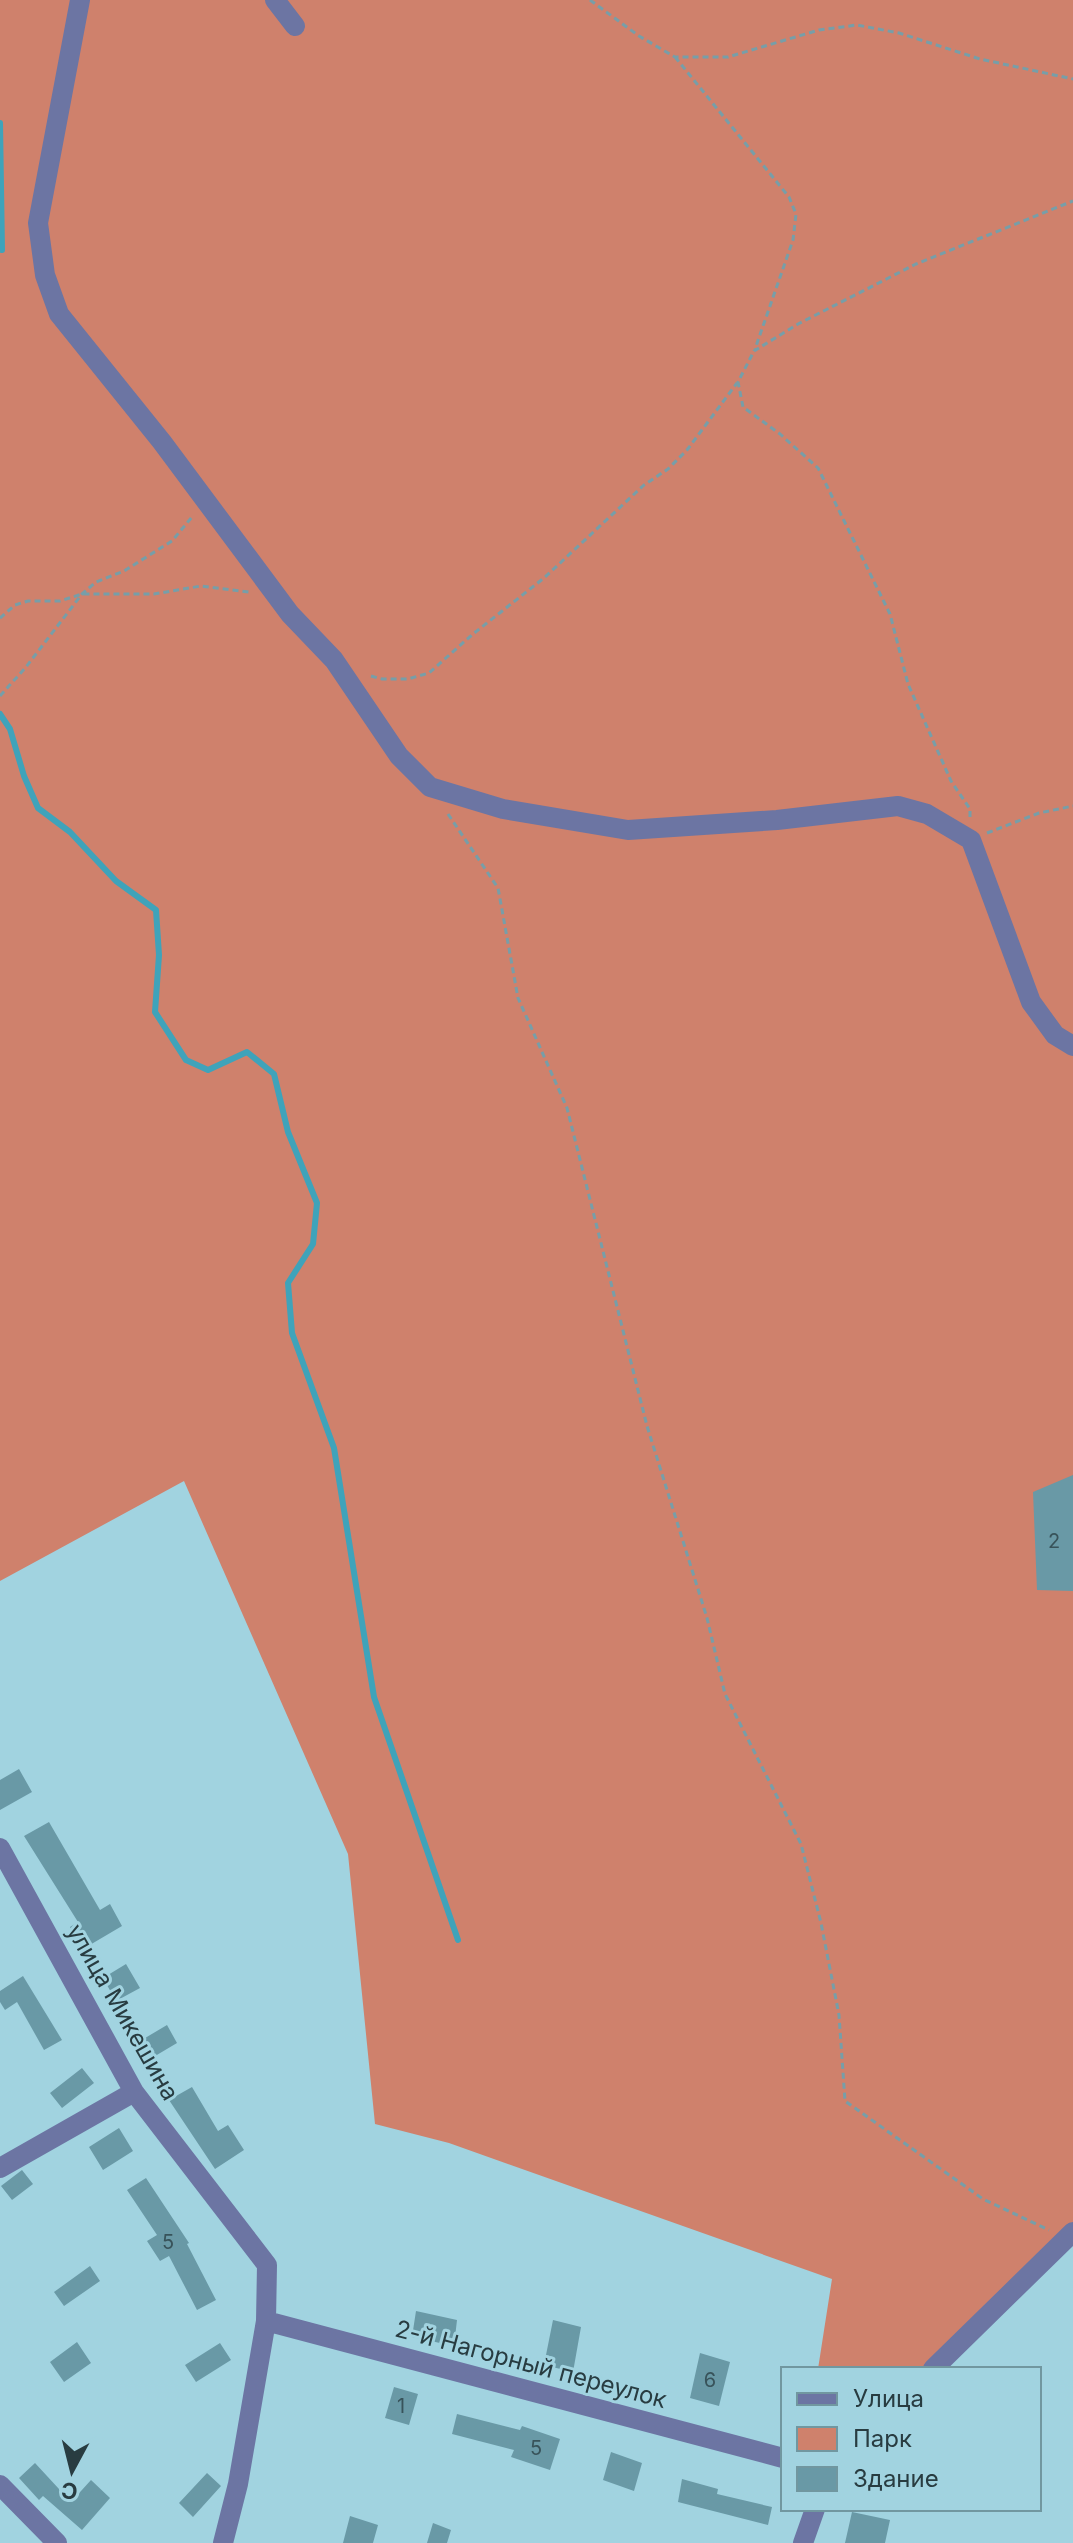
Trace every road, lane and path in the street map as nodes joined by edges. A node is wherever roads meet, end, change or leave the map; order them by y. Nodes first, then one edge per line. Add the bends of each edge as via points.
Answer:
1 (80, 0) edge
2 (275, 0) edge
3 (590, 0) edge
4 (295, 26) dead end
5 (675, 57) junction
6 (1073, 79) edge
7 (1073, 201) edge
8 (754, 351) junction
9 (738, 382) junction
10 (205, 501) junction
11 (82, 594) junction
12 (256, 596) dead end
13 (0, 618) edge
14 (365, 675) dead end
15 (0, 696) edge
16 (430, 787) junction
17 (1073, 806) edge
18 (971, 840) junction
19 (1073, 1046) edge
20 (0, 1848) edge
21 (134, 2092) junction
22 (0, 2168) edge
23 (1070, 2236) edge
24 (266, 2321) junction
25 (935, 2367) edge
26 (781, 2457) edge
27 (0, 2485) edge
28 (814, 2511) edge
29 (57, 2543) edge
30 (223, 2543) edge
31 (803, 2543) edge

1 - 10 street via 38,223 45,275 59,314
2 - 4 street
3 - 5 path
5 - 6 path via 728,57 784,38 857,25
5 - 8 path via 789,197 796,214 793,240
7 - 8 path via 916,264
8 - 9 path
9 - 14 path via 668,469 429,673 408,679
9 - 18 path via 743,407 818,468 890,614 908,684 951,781 970,809
10 - 11 path via 172,541
10 - 16 street via 290,614 334,660 399,756
11 - 12 path via 154,594 201,586
11 - 13 path via 60,601 28,601
11 - 15 path
16 - 18 street via 503,809 628,830 898,806 927,814
16 - 23 path via 498,888 518,998 567,1108 647,1426 725,1694 801,1844 839,2015 845,2101 983,2199
17 - 18 path via 1039,813
18 - 19 street via 1031,1002 1055,1035
20 - 21 street, улица Микешина
21 - 22 street
21 - 24 street, улица Микешина via 267,2265
23 - 25 street
24 - 26 street, 2-й Нагорный переулок
24 - 30 street, улица Микешина
27 - 29 street
28 - 31 street

